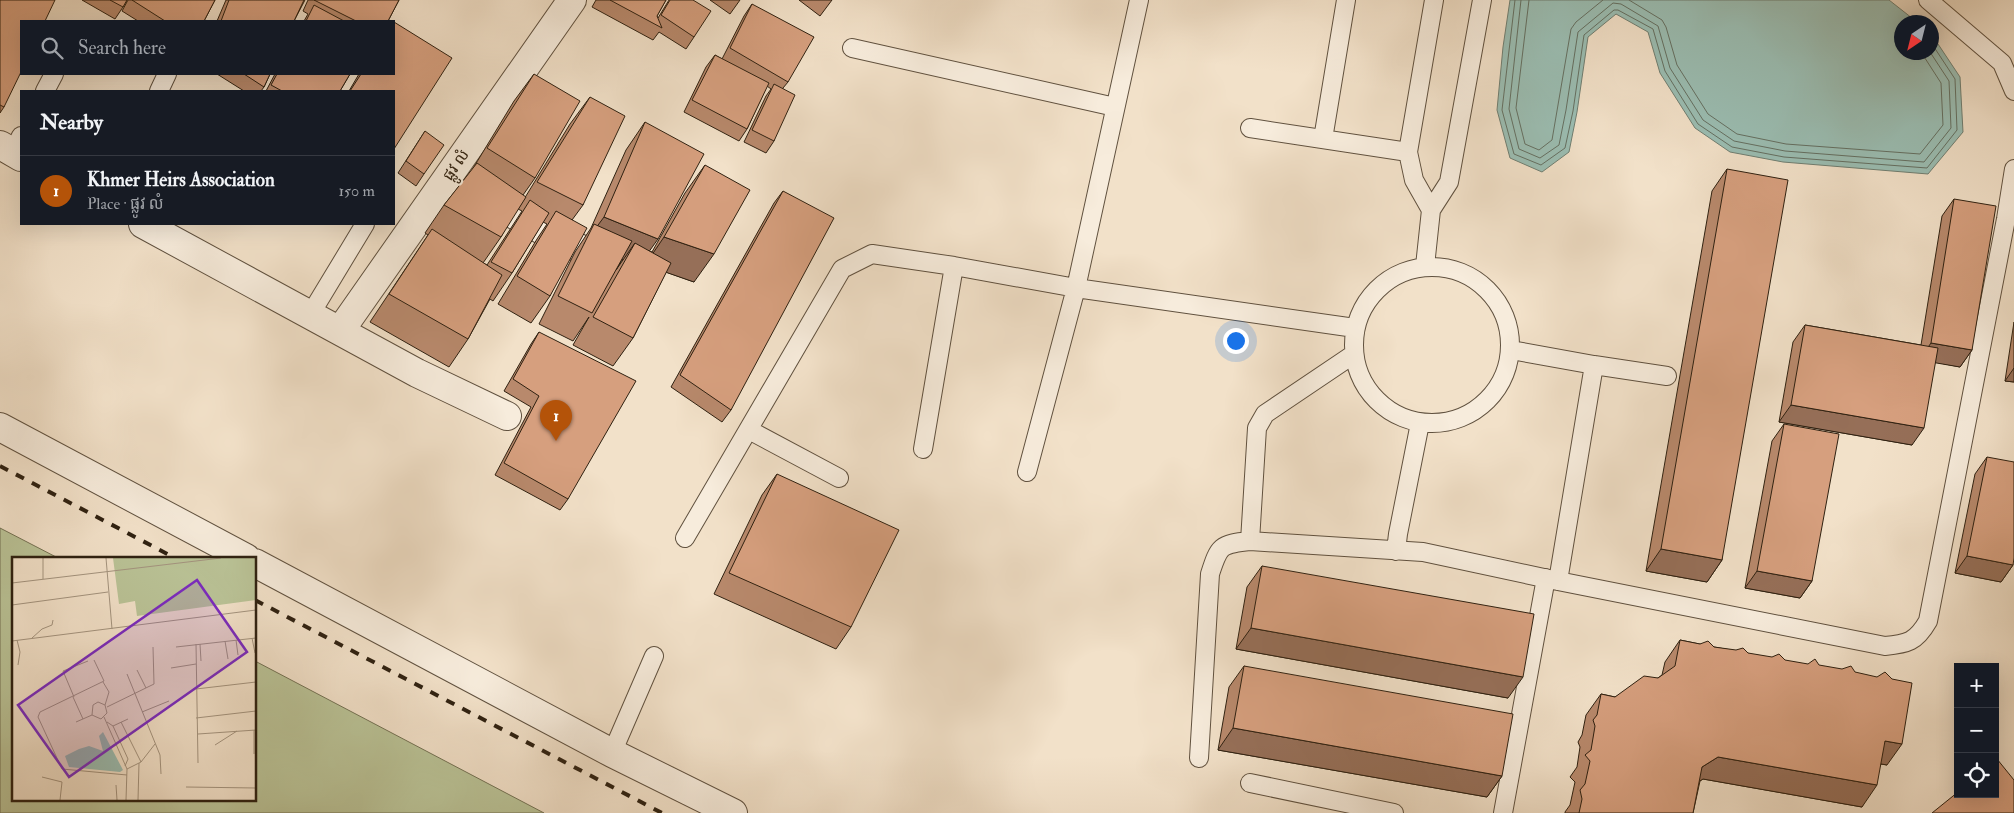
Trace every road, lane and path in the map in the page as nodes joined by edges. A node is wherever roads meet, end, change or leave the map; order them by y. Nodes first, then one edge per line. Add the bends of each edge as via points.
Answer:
1 (572, 0) edge
2 (1139, 0) edge
3 (1346, 0) edge
4 (1434, 0) edge
5 (1482, 0) edge
6 (1928, 0) edge
7 (852, 48) dead end
8 (53, 75) edge
9 (166, 75) edge
10 (46, 90) edge
11 (159, 90) edge
12 (2014, 91) edge
13 (1116, 107) junction
14 (1250, 128) dead end
15 (1324, 139) junction
16 (1408, 152) junction
17 (2014, 169) edge
18 (447, 177) junction
19 (1431, 210) junction
20 (145, 225) edge
21 (364, 225) edge
22 (599, 257) edge
23 (954, 266) junction
24 (1425, 266) junction
25 (1076, 288) junction
26 (310, 315) junction
27 (1355, 328) junction
28 (340, 331) junction
29 (1511, 350) junction
30 (1354, 354) junction
31 (1594, 365) junction
32 (1667, 376) dead end
33 (507, 416) dead end
34 (1420, 423) junction
35 (0, 427) edge
36 (749, 430) junction
37 (923, 449) dead end
38 (1027, 472) dead end
39 (840, 478) dead end
40 (685, 538) dead end
41 (1250, 541) junction
42 (1396, 552) junction
43 (244, 557) edge
44 (256, 564) edge
45 (1552, 580) junction
46 (654, 656) dead end
47 (612, 753) junction
48 (1199, 758) dead end
49 (1250, 783) dead end
50 (733, 813) edge
51 (1394, 813) edge
52 (1503, 813) edge

1 - 18 street, ផ្លូវ លំ
2 - 13 lane
3 - 15 lane
4 - 16 lane
5 - 19 lane via 1448,182
6 - 12 lane via 2002,63
7 - 13 lane
8 - 10 lane
9 - 11 lane
13 - 25 lane
14 - 15 lane
15 - 16 lane
16 - 19 lane via 1414,180
17 - 45 lane via 1930,611 1923,629 1906,644 1885,646
18 - 22 street via 553,236
18 - 28 street, ផ្លូវ លំ
19 - 24 lane
20 - 26 street
21 - 26 lane
23 - 25 lane
23 - 36 lane via 872,254 842,269
23 - 37 lane
24 - 27 lane via 1400,272 1380,286 1364,305
24 - 29 lane via 1458,271 1487,288 1506,317
25 - 27 lane
25 - 38 lane
26 - 28 street
27 - 30 lane
28 - 33 street via 417,373
29 - 31 lane
29 - 34 lane via 1505,376 1491,398 1470,414 1446,423
30 - 34 lane via 1361,378 1375,399 1395,414
30 - 41 lane via 1265,414 1257,428
31 - 32 lane
31 - 45 lane
34 - 42 lane
35 - 43 street
36 - 39 lane
36 - 40 lane
41 - 42 lane
41 - 48 lane via 1229,543 1217,553 1210,574
42 - 45 lane via 1423,552
44 - 47 street
45 - 52 lane
46 - 47 lane
47 - 50 street
49 - 51 lane

